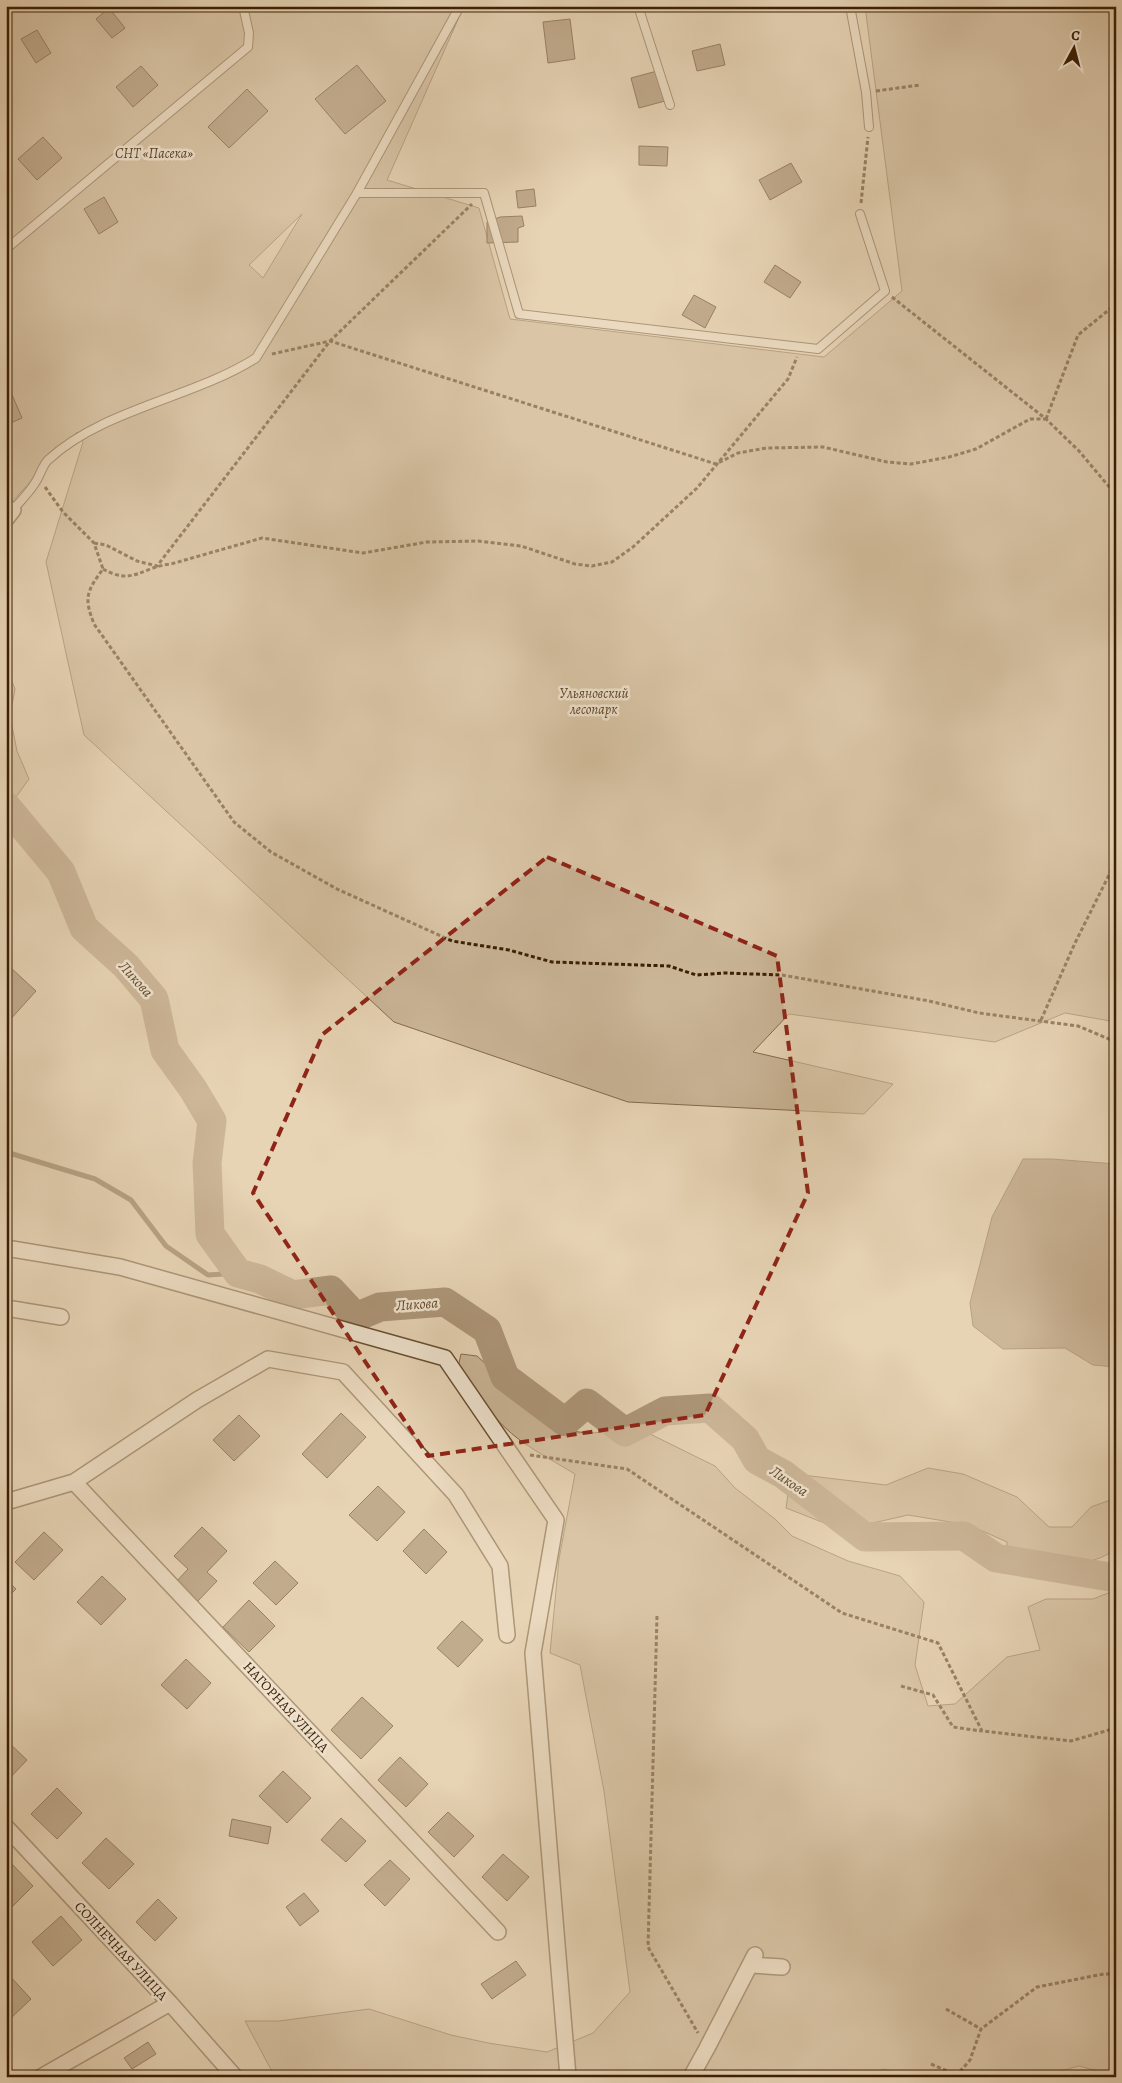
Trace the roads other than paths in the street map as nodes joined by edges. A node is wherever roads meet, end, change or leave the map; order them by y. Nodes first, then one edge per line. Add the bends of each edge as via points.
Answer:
1 (243, 6) edge
2 (460, 6) edge
3 (638, 6) edge
4 (850, 6) edge
5 (670, 105) dead end
6 (870, 127) road end
7 (357, 193) junction
8 (860, 214) road end
9 (6, 249) edge
10 (9, 514) edge
11 (6, 1248) edge
12 (6, 1308) edge
13 (61, 1317) dead end
14 (74, 1482) junction
15 (6, 1502) edge
16 (507, 1635) dead end
17 (6, 1827) edge
18 (498, 1932) dead end
19 (782, 1967) dead end
20 (170, 2003) junction
21 (41, 2077) edge
22 (235, 2077) edge
23 (568, 2077) edge
24 (691, 2077) edge

1 - 9 lane via 249,33 248,47
2 - 7 lane
3 - 5 lane
4 - 6 lane
7 - 8 lane via 484,193 519,314 818,349 884,291
7 - 10 lane via 256,358 236,370 82,436 46,461 35,483
11 - 23 street via 120,1267 445,1358 510,1452 556,1520 533,1653
12 - 13 street
14 - 15 street
14 - 16 street via 197,1400 268,1358 342,1372 456,1495 500,1566
14 - 18 street, НАГОРНАЯ УЛИЦА
17 - 20 street, СОЛНЕЧНАЯ УЛИЦА
19 - 24 street via 753,1960
20 - 21 street
20 - 22 street, СОЛНЕЧНАЯ УЛИЦА

